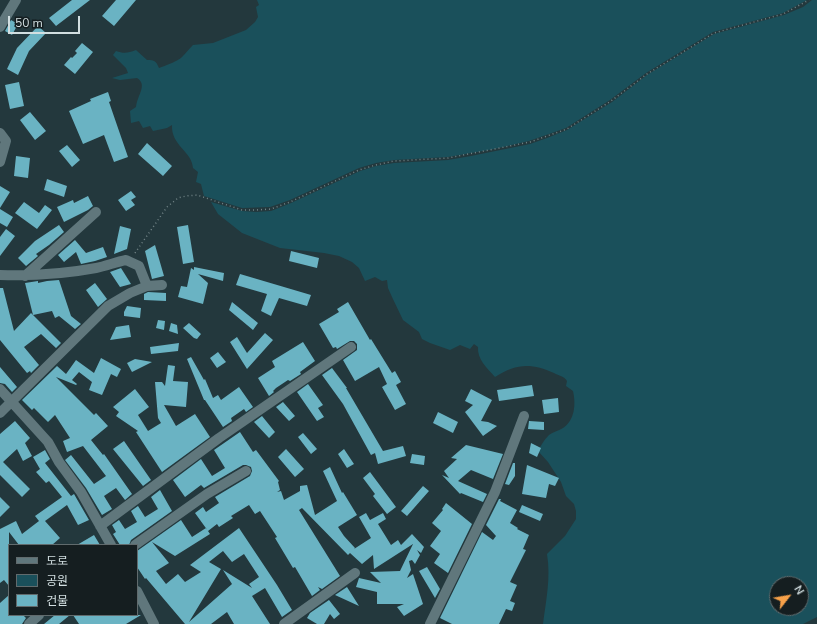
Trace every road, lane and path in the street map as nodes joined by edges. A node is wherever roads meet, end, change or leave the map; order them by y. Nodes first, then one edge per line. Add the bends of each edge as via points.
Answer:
1 (16, 0) edge
2 (809, 0) edge
3 (0, 27) edge
4 (0, 133) edge
5 (0, 162) edge
6 (96, 212) dead end
7 (129, 261) junction
8 (0, 275) edge
9 (25, 276) junction
10 (162, 285) dead end
11 (147, 286) junction
12 (351, 348) dead end
13 (0, 389) edge
14 (12, 402) junction
15 (0, 413) edge
16 (524, 416) dead end
17 (246, 471) dead end
18 (100, 526) junction
19 (110, 544) edge
20 (136, 544) edge
21 (355, 573) dead end
22 (138, 593) edge
23 (38, 616) edge
24 (29, 624) edge
25 (154, 624) edge
26 (284, 624) edge
27 (430, 624) edge

1 - 3 street
2 - 7 path via 783,14 714,33 647,74 567,129 530,142 448,158 376,164 271,209 242,210 197,195 178,198 167,207
4 - 5 street via 6,141
6 - 9 street
7 - 9 street via 97,268
7 - 11 street via 139,266
8 - 9 street
10 - 11 street
11 - 14 street via 108,306
12 - 18 street via 219,438
13 - 14 street
14 - 15 street
14 - 18 street via 48,442
16 - 27 street via 495,492
17 - 20 street via 207,494
18 - 19 street
21 - 26 street
22 - 25 street
23 - 24 street

